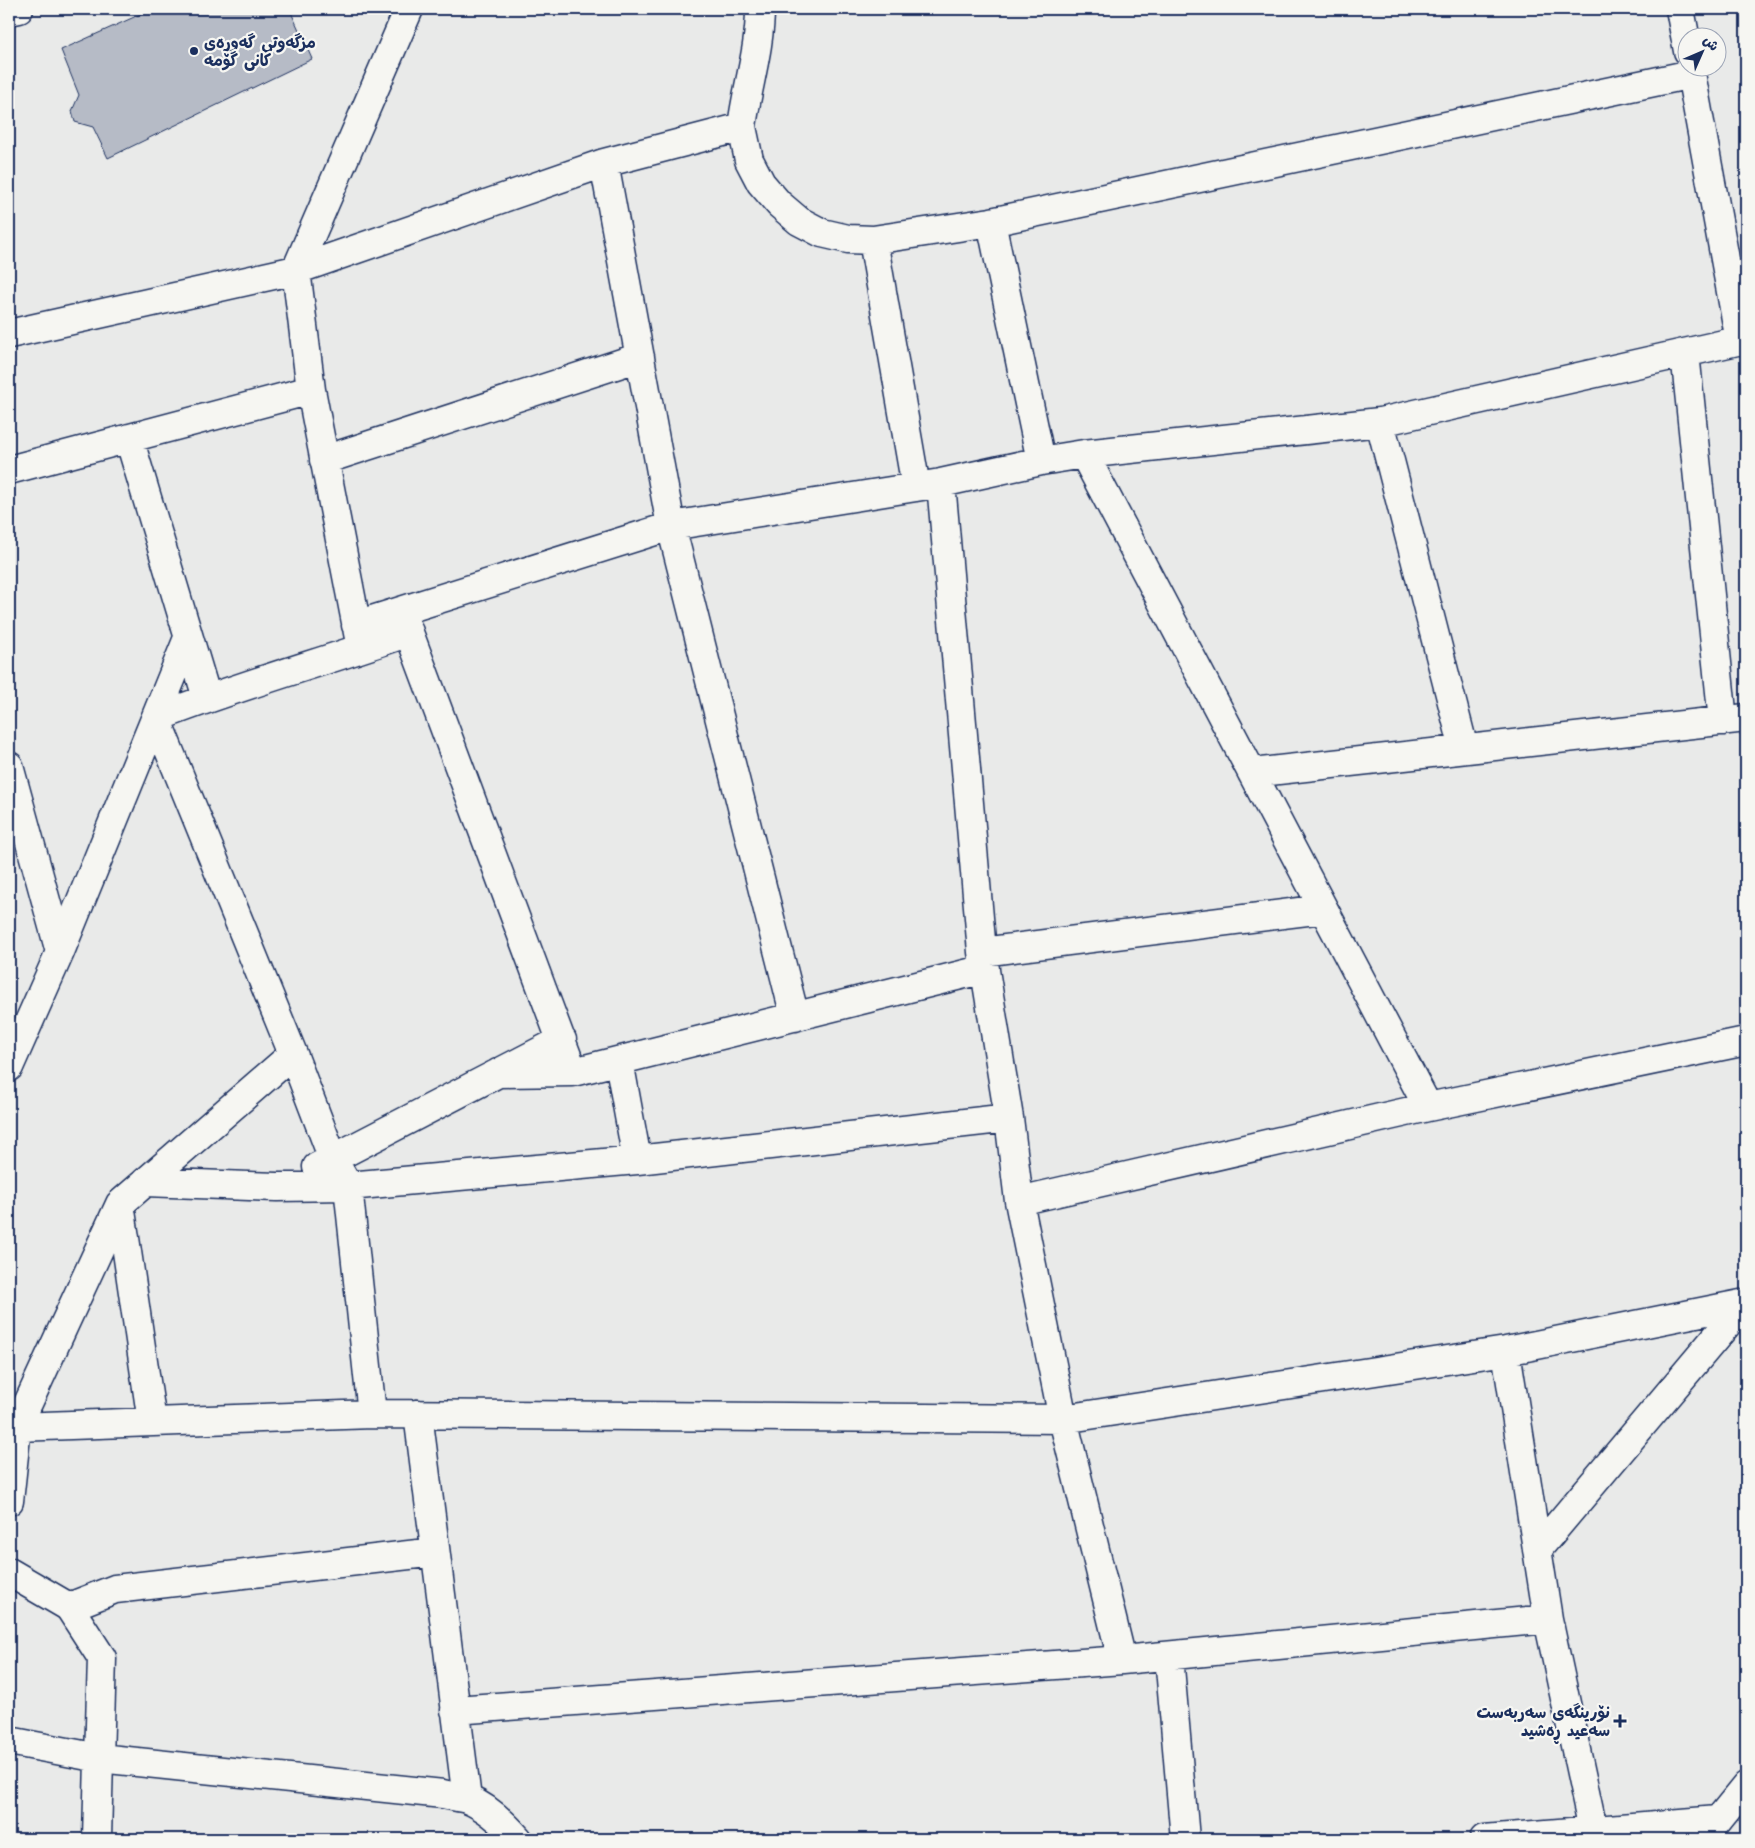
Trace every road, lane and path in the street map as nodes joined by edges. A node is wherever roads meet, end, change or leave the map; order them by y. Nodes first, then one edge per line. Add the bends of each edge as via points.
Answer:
1 (19, 9) edge
2 (409, 9) edge
3 (760, 9) edge
4 (1680, 9) edge
5 (9, 11) edge
6 (1683, 28) edge
7 (1678, 67) edge
8 (1693, 78) edge
9 (742, 127) junction
10 (604, 162) junction
11 (991, 222) junction
12 (873, 240) junction
13 (296, 270) junction
14 (9, 334) edge
15 (1743, 340) edge
16 (1685, 353) junction
17 (640, 357) junction
18 (312, 390) junction
19 (1380, 422) junction
20 (129, 438) junction
21 (1084, 454) junction
22 (324, 460) junction
23 (1041, 462) junction
24 (9, 470) edge
25 (928, 485) junction
26 (671, 526) junction
27 (405, 621) junction
28 (358, 637) junction
29 (188, 638) junction
30 (207, 698) junction
31 (156, 718) junction
32 (1735, 720) edge
33 (1464, 749) junction
34 (9, 766) edge
35 (1252, 773) junction
36 (1323, 909) junction
37 (60, 952) junction
38 (984, 961) junction
39 (795, 1017) junction
40 (562, 1040) junction
41 (1746, 1041) edge
42 (293, 1054) junction
43 (619, 1061) junction
44 (9, 1067) edge
45 (573, 1072) junction
46 (498, 1073) junction
47 (1428, 1107) junction
48 (1009, 1118) junction
49 (333, 1159) junction
50 (636, 1160) junction
51 (145, 1182) junction
52 (348, 1186) junction
53 (278, 1187) junction
54 (1019, 1201) junction
55 (120, 1204) junction
56 (1745, 1304) edge
57 (1506, 1351) junction
58 (372, 1414) junction
59 (418, 1414) junction
60 (1063, 1419) junction
61 (152, 1422) junction
62 (16, 1428) junction
63 (9, 1501) edge
64 (1537, 1550) junction
65 (435, 1552) junction
66 (9, 1572) edge
67 (69, 1607) junction
68 (1548, 1619) junction
69 (1169, 1656) junction
70 (1122, 1660) junction
71 (455, 1710) junction
72 (9, 1741) edge
73 (99, 1758) junction
74 (1746, 1786) edge
75 (467, 1799) junction
76 (1711, 1830) edge
77 (1594, 1834) edge
78 (97, 1839) edge
79 (518, 1839) edge
80 (1185, 1839) edge
81 (1484, 1839) edge

1 - 5 street
2 - 13 street
3 - 9 street via 760,32
4 - 6 street
7 - 11 street
8 - 15 street
9 - 10 street
9 - 12 street via 749,160 761,183 778,204 799,221 822,233
10 - 13 street
10 - 17 street
11 - 12 street
11 - 23 street
12 - 25 street
13 - 14 street
13 - 18 street
15 - 16 street
16 - 19 street
16 - 32 street
17 - 22 street
17 - 26 street
18 - 20 street
18 - 22 street
19 - 21 street
19 - 33 street
20 - 24 street
20 - 29 street
21 - 23 street
21 - 35 street
22 - 28 street
23 - 25 street
25 - 26 street
25 - 38 street
26 - 27 street
26 - 39 street
27 - 28 street
27 - 40 street
28 - 30 street
29 - 30 street
29 - 31 street
30 - 31 street
31 - 37 street
31 - 42 street
32 - 33 street
33 - 35 street
34 - 37 street
35 - 36 street
36 - 38 street
36 - 47 street
37 - 44 street
38 - 39 street
38 - 48 street
39 - 43 street
40 - 45 street
40 - 46 street
41 - 47 street
42 - 49 street
42 - 51 street
43 - 45 street
43 - 50 street
45 - 46 street
46 - 49 street
47 - 54 street
48 - 50 street
48 - 54 street
49 - 52 street
49 - 53 street
50 - 52 street
51 - 53 street
51 - 55 street
52 - 53 street
52 - 58 street
54 - 60 street
55 - 61 street
55 - 62 street
56 - 57 street
56 - 64 street
57 - 60 street
57 - 64 street
58 - 59 street
58 - 61 street
59 - 60 street
59 - 65 street
60 - 70 street
61 - 62 street
62 - 63 street
64 - 68 street
65 - 67 street via 115,1589
65 - 71 street
66 - 67 street
67 - 73 street via 102,1658
68 - 69 street
68 - 77 street
69 - 70 street
69 - 80 street
70 - 71 street
71 - 75 street
72 - 73 street
73 - 75 street
73 - 78 street
74 - 76 street
75 - 79 street via 505,1824
76 - 77 street
77 - 81 street

